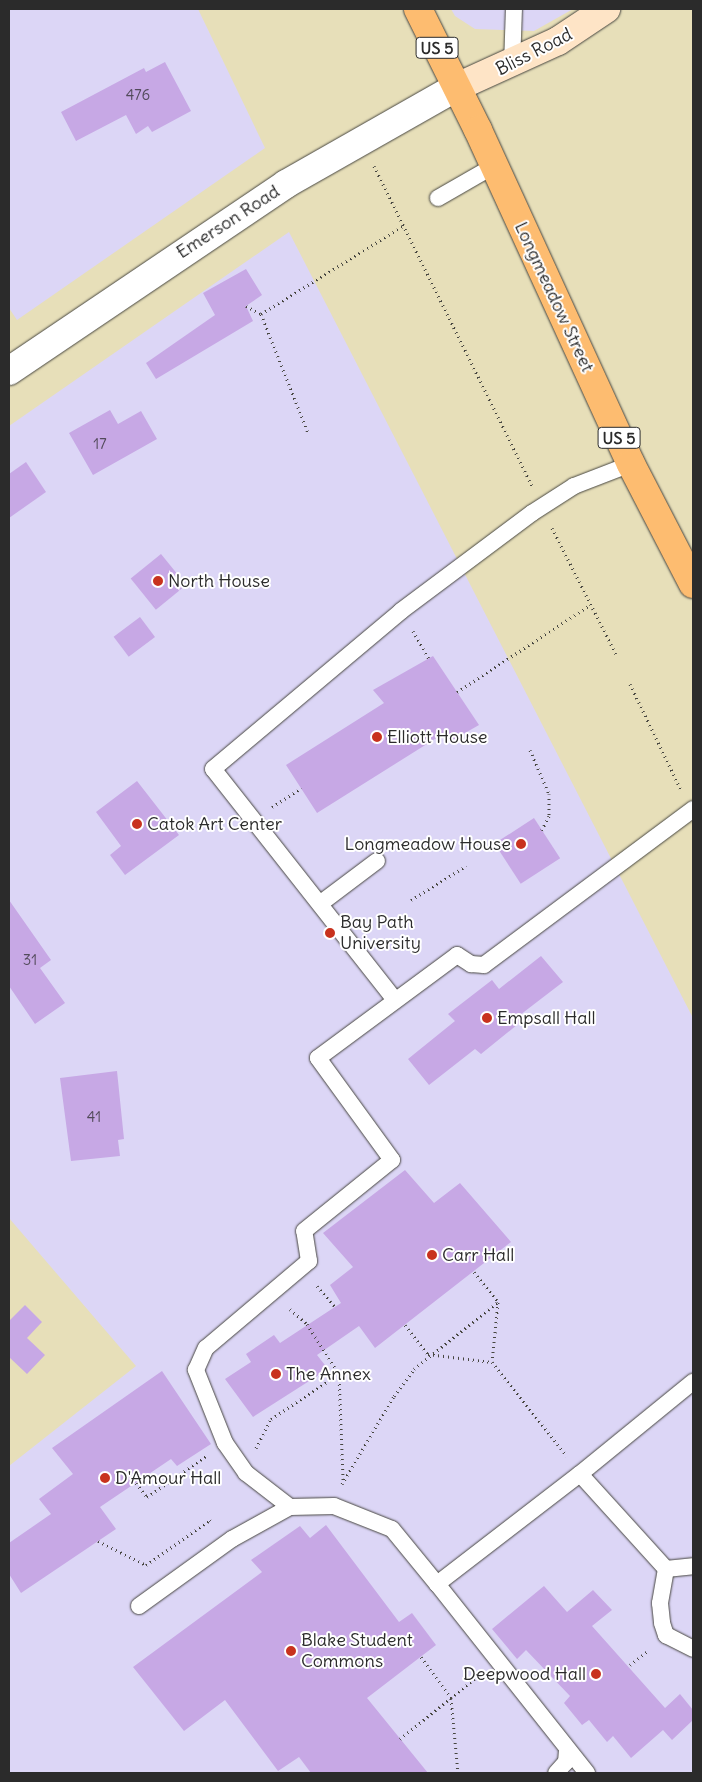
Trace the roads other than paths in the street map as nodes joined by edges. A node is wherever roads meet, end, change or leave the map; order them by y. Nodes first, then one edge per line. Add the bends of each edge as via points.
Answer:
1 (418, 9) edge
2 (514, 9) edge
3 (606, 9) edge
4 (512, 65) junction
5 (457, 88) junction
6 (492, 166) junction
7 (438, 198) dead end
8 (9, 371) edge
9 (631, 464) junction
10 (693, 584) edge
11 (689, 803) edge
12 (378, 861) dead end
13 (321, 904) junction
14 (395, 1000) junction
15 (693, 1382) edge
16 (580, 1474) junction
17 (290, 1507) junction
18 (693, 1566) edge
19 (666, 1569) junction
20 (437, 1584) junction
21 (139, 1606) dead end
22 (693, 1649) edge
23 (567, 1750) junction
24 (556, 1773) edge
25 (587, 1773) edge

1 - 5 main road, Longmeadow Street / US 5
2 - 4 lane
3 - 4 main road, Bliss Road via 558,41
4 - 5 main road, Bliss Road
5 - 6 main road, Longmeadow Street / US 5
5 - 8 street, Emerson Road via 270,194
6 - 7 lane
6 - 9 main road, Longmeadow Street / US 5
9 - 10 main road, Longmeadow Street / US 5
9 - 13 lane via 574,486 532,513 401,612 212,769
11 - 14 lane via 484,965 471,964 457,955
12 - 13 lane
13 - 14 lane
14 - 17 lane via 318,1058 392,1160 304,1231 309,1261 206,1348 196,1370 225,1443 246,1473
15 - 16 lane
16 - 19 lane
16 - 20 lane
17 - 20 lane via 334,1506 392,1530
17 - 21 lane via 232,1540
18 - 19 lane
19 - 22 lane via 660,1602 666,1635
20 - 23 lane
23 - 24 lane via 566,1762
23 - 25 lane

